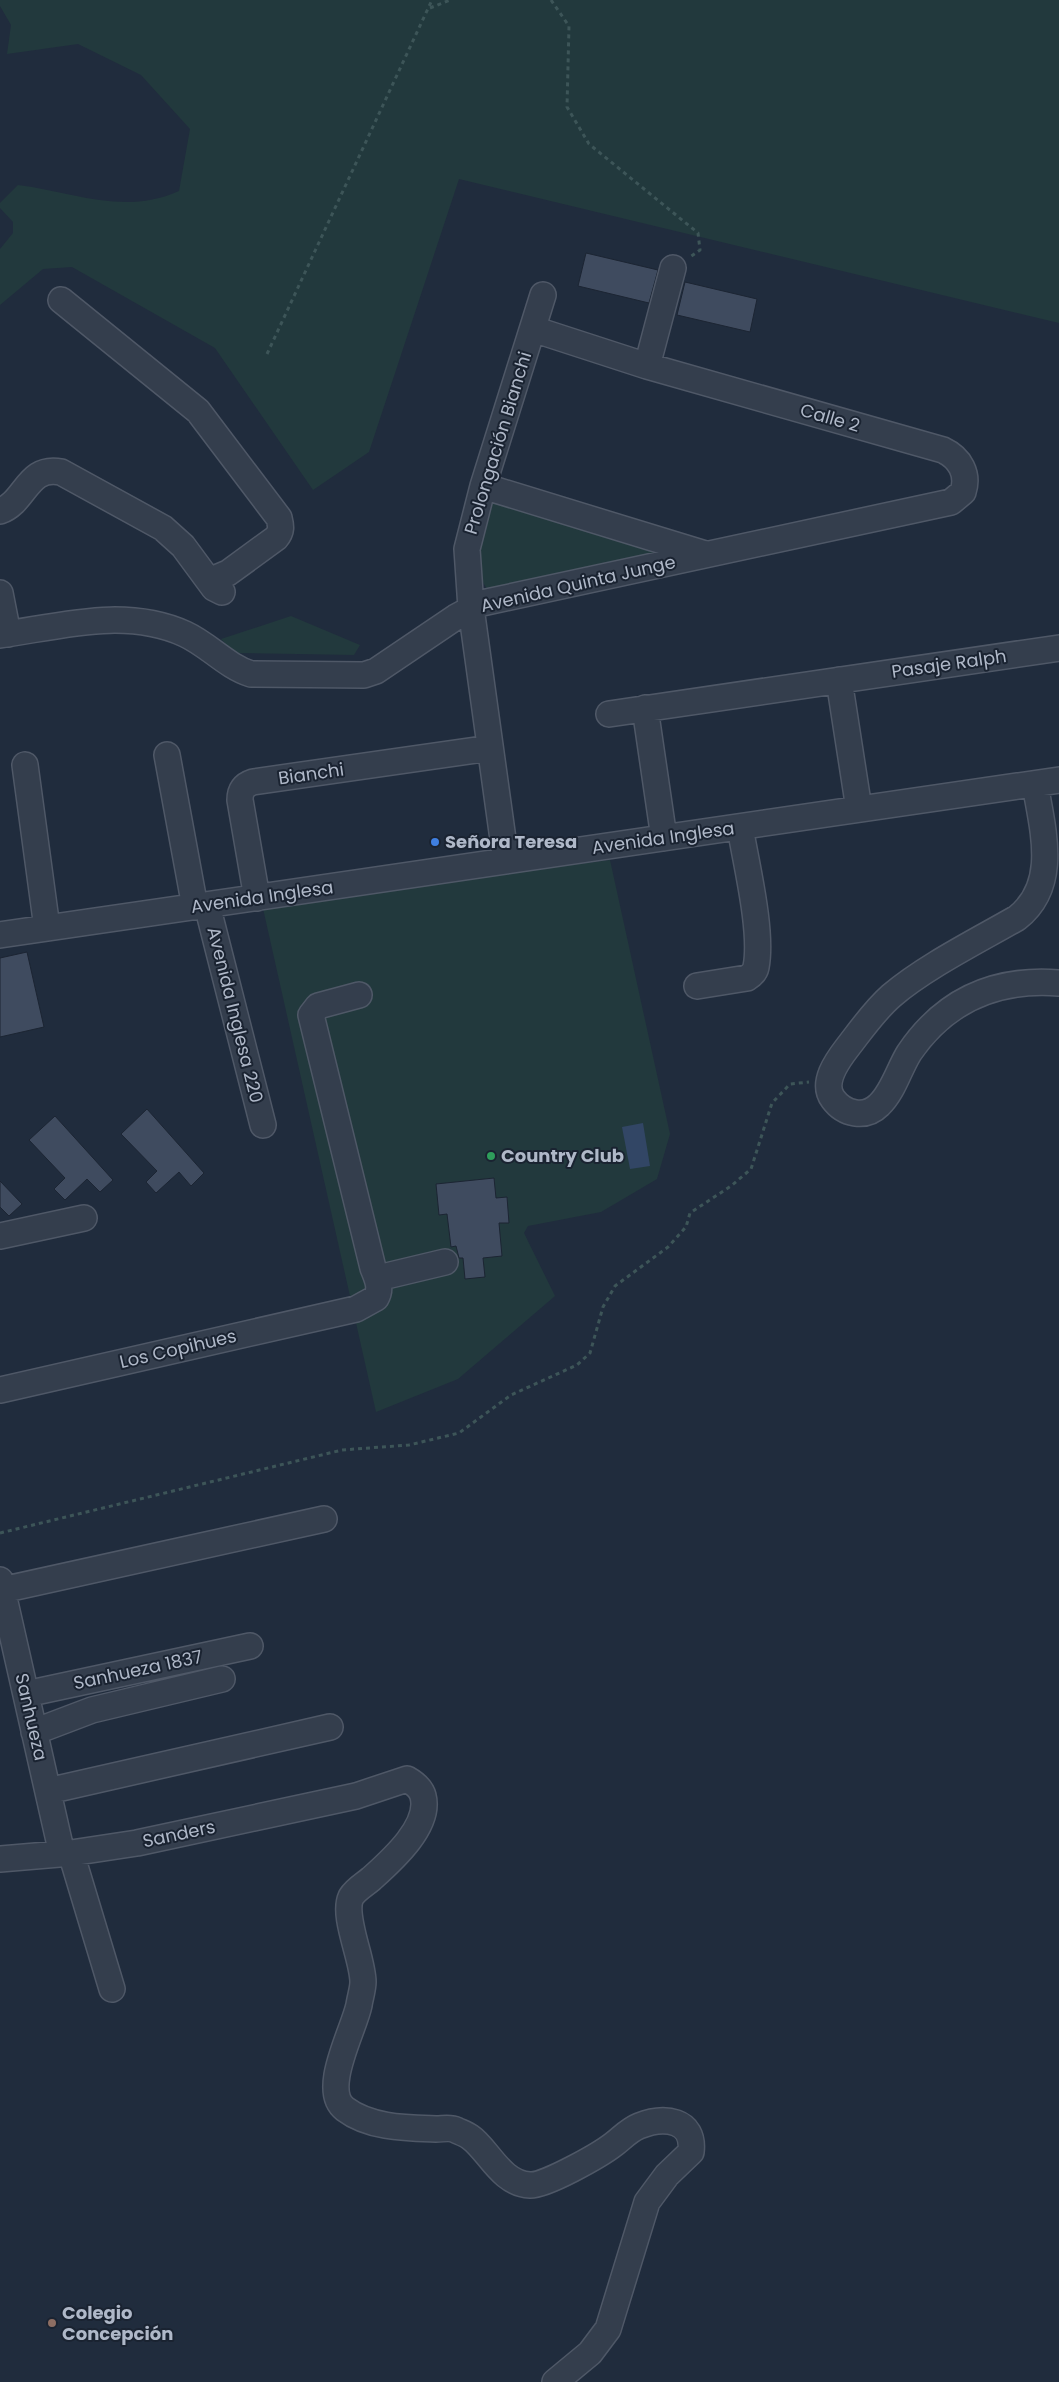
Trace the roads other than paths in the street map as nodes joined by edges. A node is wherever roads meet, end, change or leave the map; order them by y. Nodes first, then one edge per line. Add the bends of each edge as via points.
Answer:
1 (673, 268) road end
2 (543, 295) dead end
3 (61, 300) dead end
4 (533, 329) junction
5 (647, 366) junction
6 (483, 486) junction
7 (946, 503) joint
8 (0, 511) edge
9 (276, 548) dead end
10 (707, 554) junction
11 (209, 581) junction
12 (0, 594) edge
13 (471, 608) junction
14 (4, 635) edge
15 (1059, 648) edge
16 (839, 680) junction
17 (645, 708) junction
18 (609, 714) dead end
19 (490, 748) junction
20 (167, 755) dead end
21 (25, 765) dead end
22 (1047, 782) edge
23 (859, 809) junction
24 (740, 827) junction
25 (664, 838) junction
26 (506, 861) junction
27 (257, 898) junction
28 (201, 906) junction
29 (48, 928) junction
30 (0, 935) edge
31 (1059, 983) edge
32 (697, 986) dead end
33 (359, 995) dead end
34 (263, 1125) dead end
35 (84, 1218) dead end
36 (0, 1236) edge
37 (445, 1262) dead end
38 (378, 1278) junction
39 (0, 1390) edge
40 (324, 1519) dead end
41 (1, 1585) edge
42 (250, 1646) dead end
43 (222, 1679) dead end
44 (26, 1694) junction
45 (330, 1727) dead end
46 (34, 1732) junction
47 (48, 1791) junction
48 (67, 1853) junction
49 (0, 1859) edge
50 (112, 1989) dead end
51 (555, 2382) edge

1 - 5 street
2 - 4 street, Prolongación Bianchi
3 - 11 street via 198,411 279,518 280,533 276,538 228,573
4 - 5 street, Calle 2
4 - 6 street, Prolongación Bianchi
5 - 7 street, Calle 2 via 950,453 961,464 965,486 956,500
6 - 10 street
6 - 13 street, Prolongación Bianchi via 467,549
7 - 10 street, Avenida Quinta Junge
8 - 11 street via 9,506 38,474 48,470 61,472 164,528 183,546
9 - 11 street via 269,561 226,592 218,590
10 - 13 street, Avenida Quinta Junge via 505,597
12 - 14 street
13 - 14 street, Avenida Quinta Junge via 376,671 355,676 250,674 189,636 160,624 131,619 102,619
13 - 19 street, Prolongación Bianchi
15 - 16 street, Pasaje Ralph
16 - 17 street, Pasaje Ralph
16 - 23 street
17 - 18 street, Pasaje Ralph
17 - 25 street
19 - 26 street, Prolongación Bianchi
19 - 27 street, Bianchi via 245,786 240,800
20 - 28 street, Avenida Inglesa 220
21 - 29 street
22 - 23 street, Avenida Inglesa
22 - 31 street via 1046,881 1038,897 1021,915 914,979 890,997 841,1056 830,1080 830,1094 842,1108 857,1114 874,1110 885,1098 900,1067 920,1039 961,1001 998,987
23 - 24 street, Avenida Inglesa
24 - 25 street, Avenida Inglesa
24 - 32 street via 754,913 756,966 752,976 747,978
25 - 26 street, Avenida Inglesa
26 - 27 street, Avenida Inglesa
27 - 28 street, Avenida Inglesa
28 - 29 street, Avenida Inglesa
28 - 34 street, Avenida Inglesa 220
29 - 30 street, Avenida Inglesa
33 - 38 street via 318,1006 311,1015
35 - 36 street
37 - 38 street
38 - 39 street, Los Copihues via 380,1290 376,1298 356,1308
40 - 41 street
41 - 44 street, Sanhueza
42 - 44 street, Sanhueza 1837
43 - 46 street via 92,1710
44 - 46 street, Sanhueza
45 - 47 street
46 - 47 street, Sanhueza
47 - 48 street, Sanhueza
48 - 49 street, Sanders
48 - 50 street, Sanhueza
48 - 51 street, Sanders via 137,1843 356,1796 408,1778 418,1787 424,1807 419,1824 406,1846 350,1898 348,1910 363,1983 358,2014 336,2074 336,2094 343,2108 379,2125 452,2129 471,2138 509,2177 528,2185 545,2183 650,2122 678,2123 691,2137 691,2152 666,2175 647,2202 608,2329 590,2353

